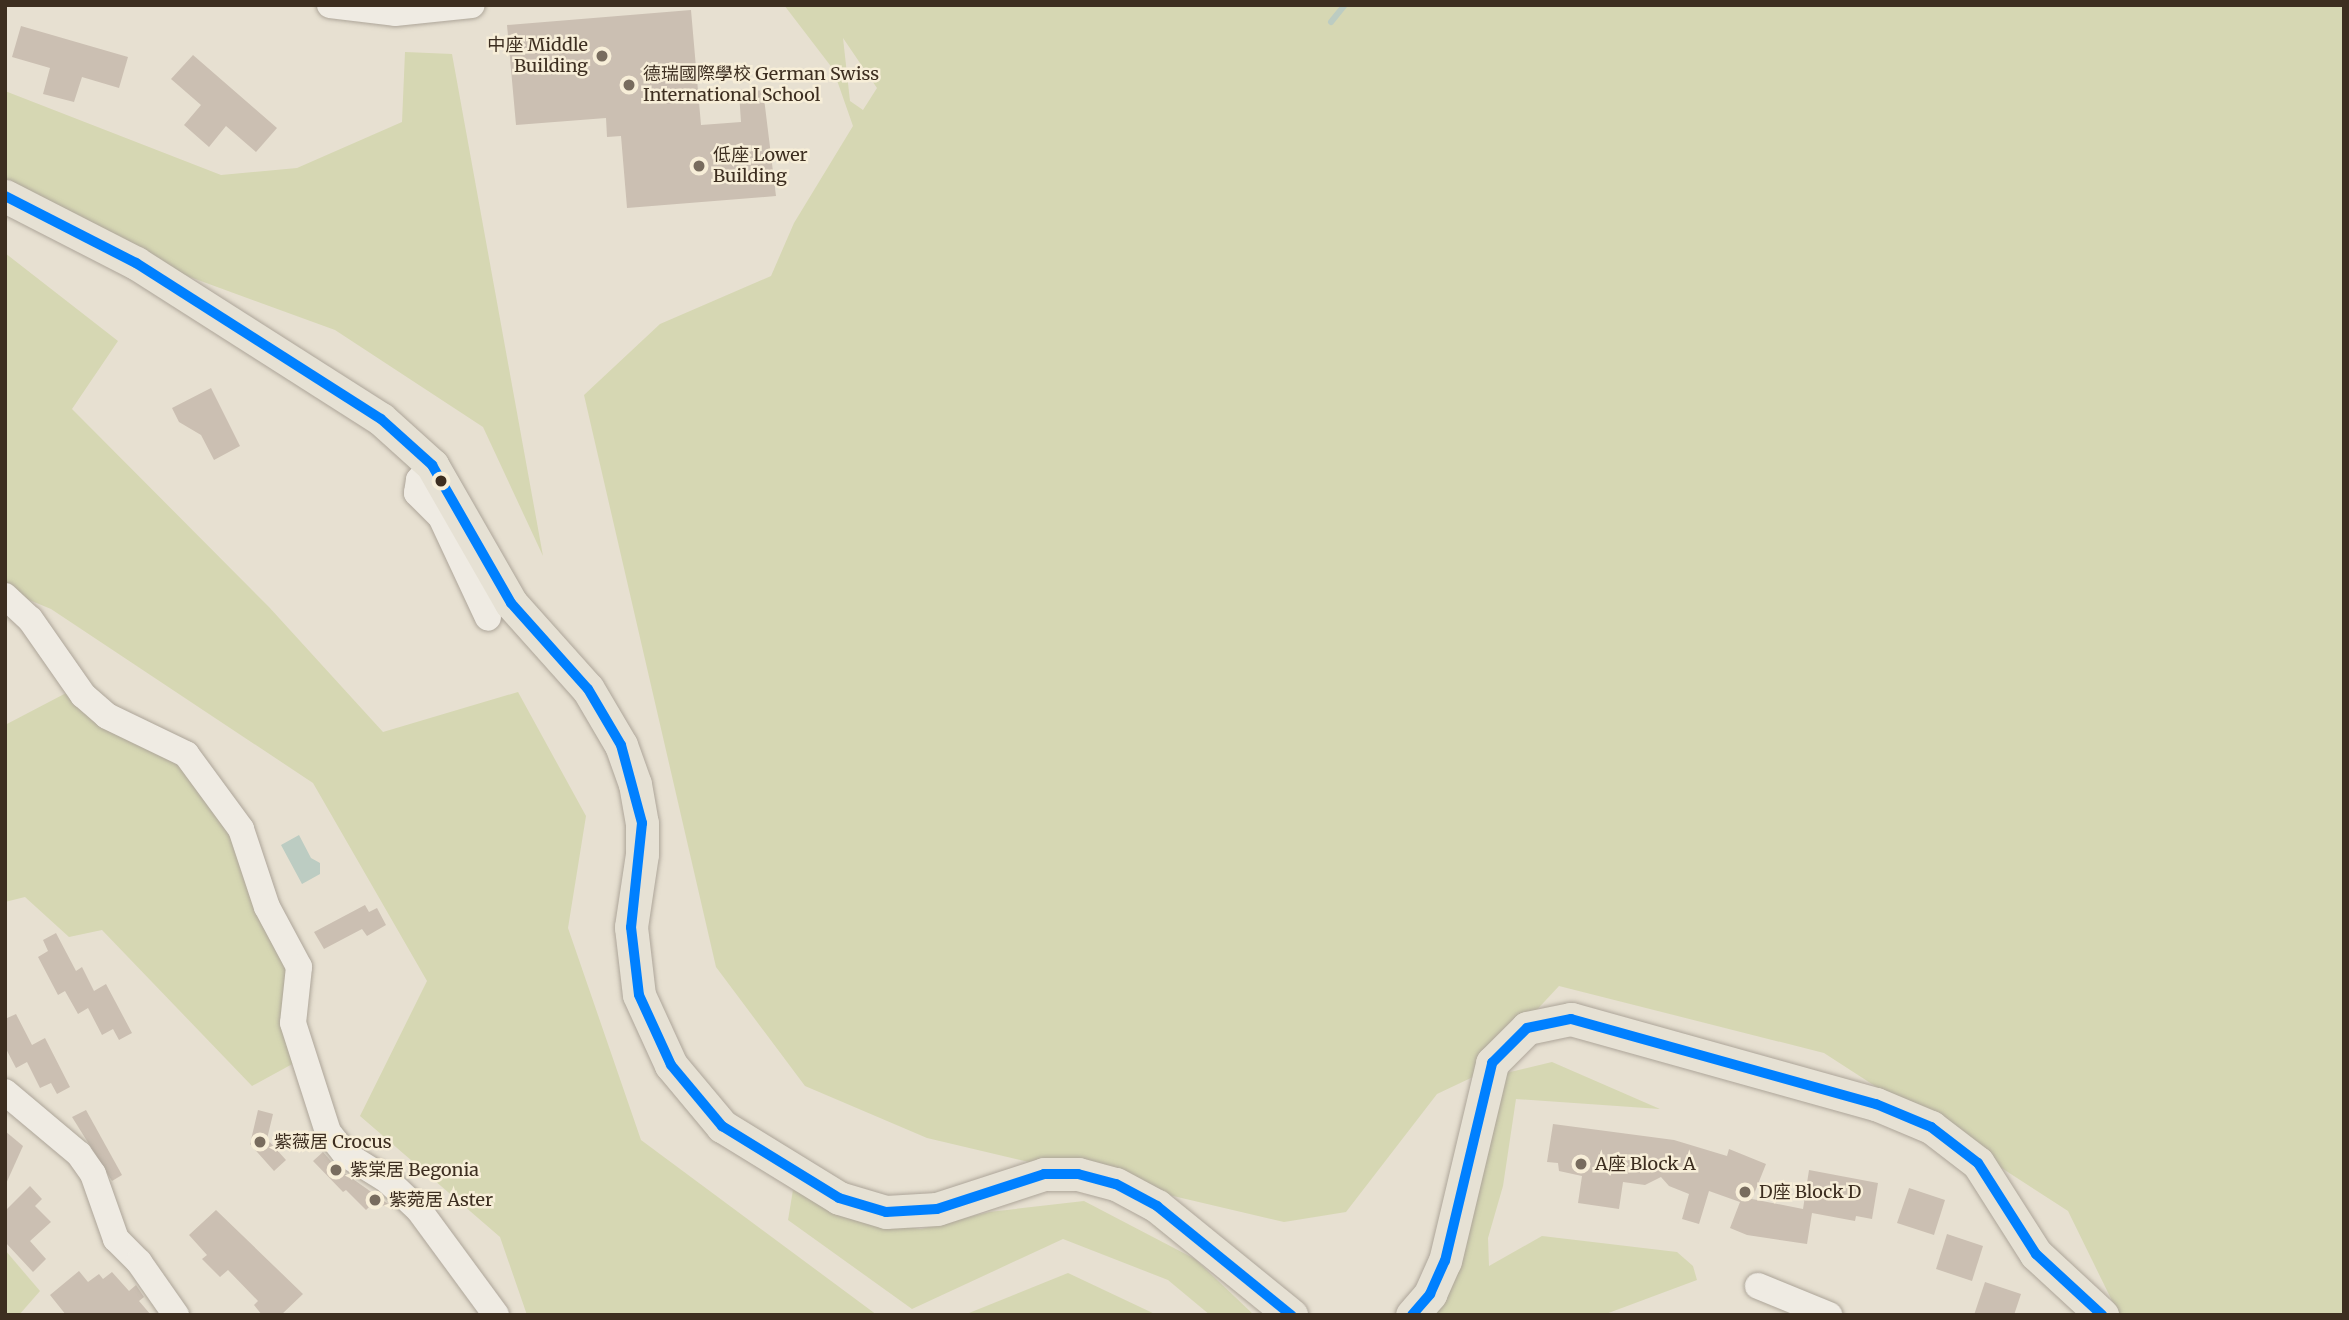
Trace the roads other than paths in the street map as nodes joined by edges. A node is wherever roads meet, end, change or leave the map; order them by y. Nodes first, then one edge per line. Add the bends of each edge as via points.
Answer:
1 (330, 5) edge
2 (469, 5) edge
3 (5, 196) edge
4 (432, 465) junction
5 (5, 596) edge
6 (488, 618) dead end
7 (5, 1092) edge
8 (1758, 1286) dead end
9 (176, 1315) edge
10 (496, 1315) edge
11 (1291, 1315) edge
12 (1412, 1315) edge
13 (1829, 1315) edge
14 (2102, 1315) edge

1 - 2 street via 395,13
3 - 4 main road via 148,270 382,419
4 - 6 street via 419,480 417,493 441,517
4 - 11 main road via 453,495 490,571 517,612 588,689 629,766 643,840 632,915 633,967 653,1033 699,1104 743,1141 839,1198 873,1210 937,1209 1008,1182 1044,1174 1078,1174 1116,1184 1157,1206
5 - 10 street via 30,619 83,695 116,721 181,750 234,819 251,852 267,907 299,967 293,1023 328,1132 345,1154 387,1180 419,1210
7 - 9 street via 79,1154 93,1174 116,1240 139,1262
8 - 13 street
12 - 14 main road via 1430,1294 1445,1261 1492,1063 1517,1034 1559,1019 1614,1029 1876,1104 1931,1127 1978,1163 2036,1254

